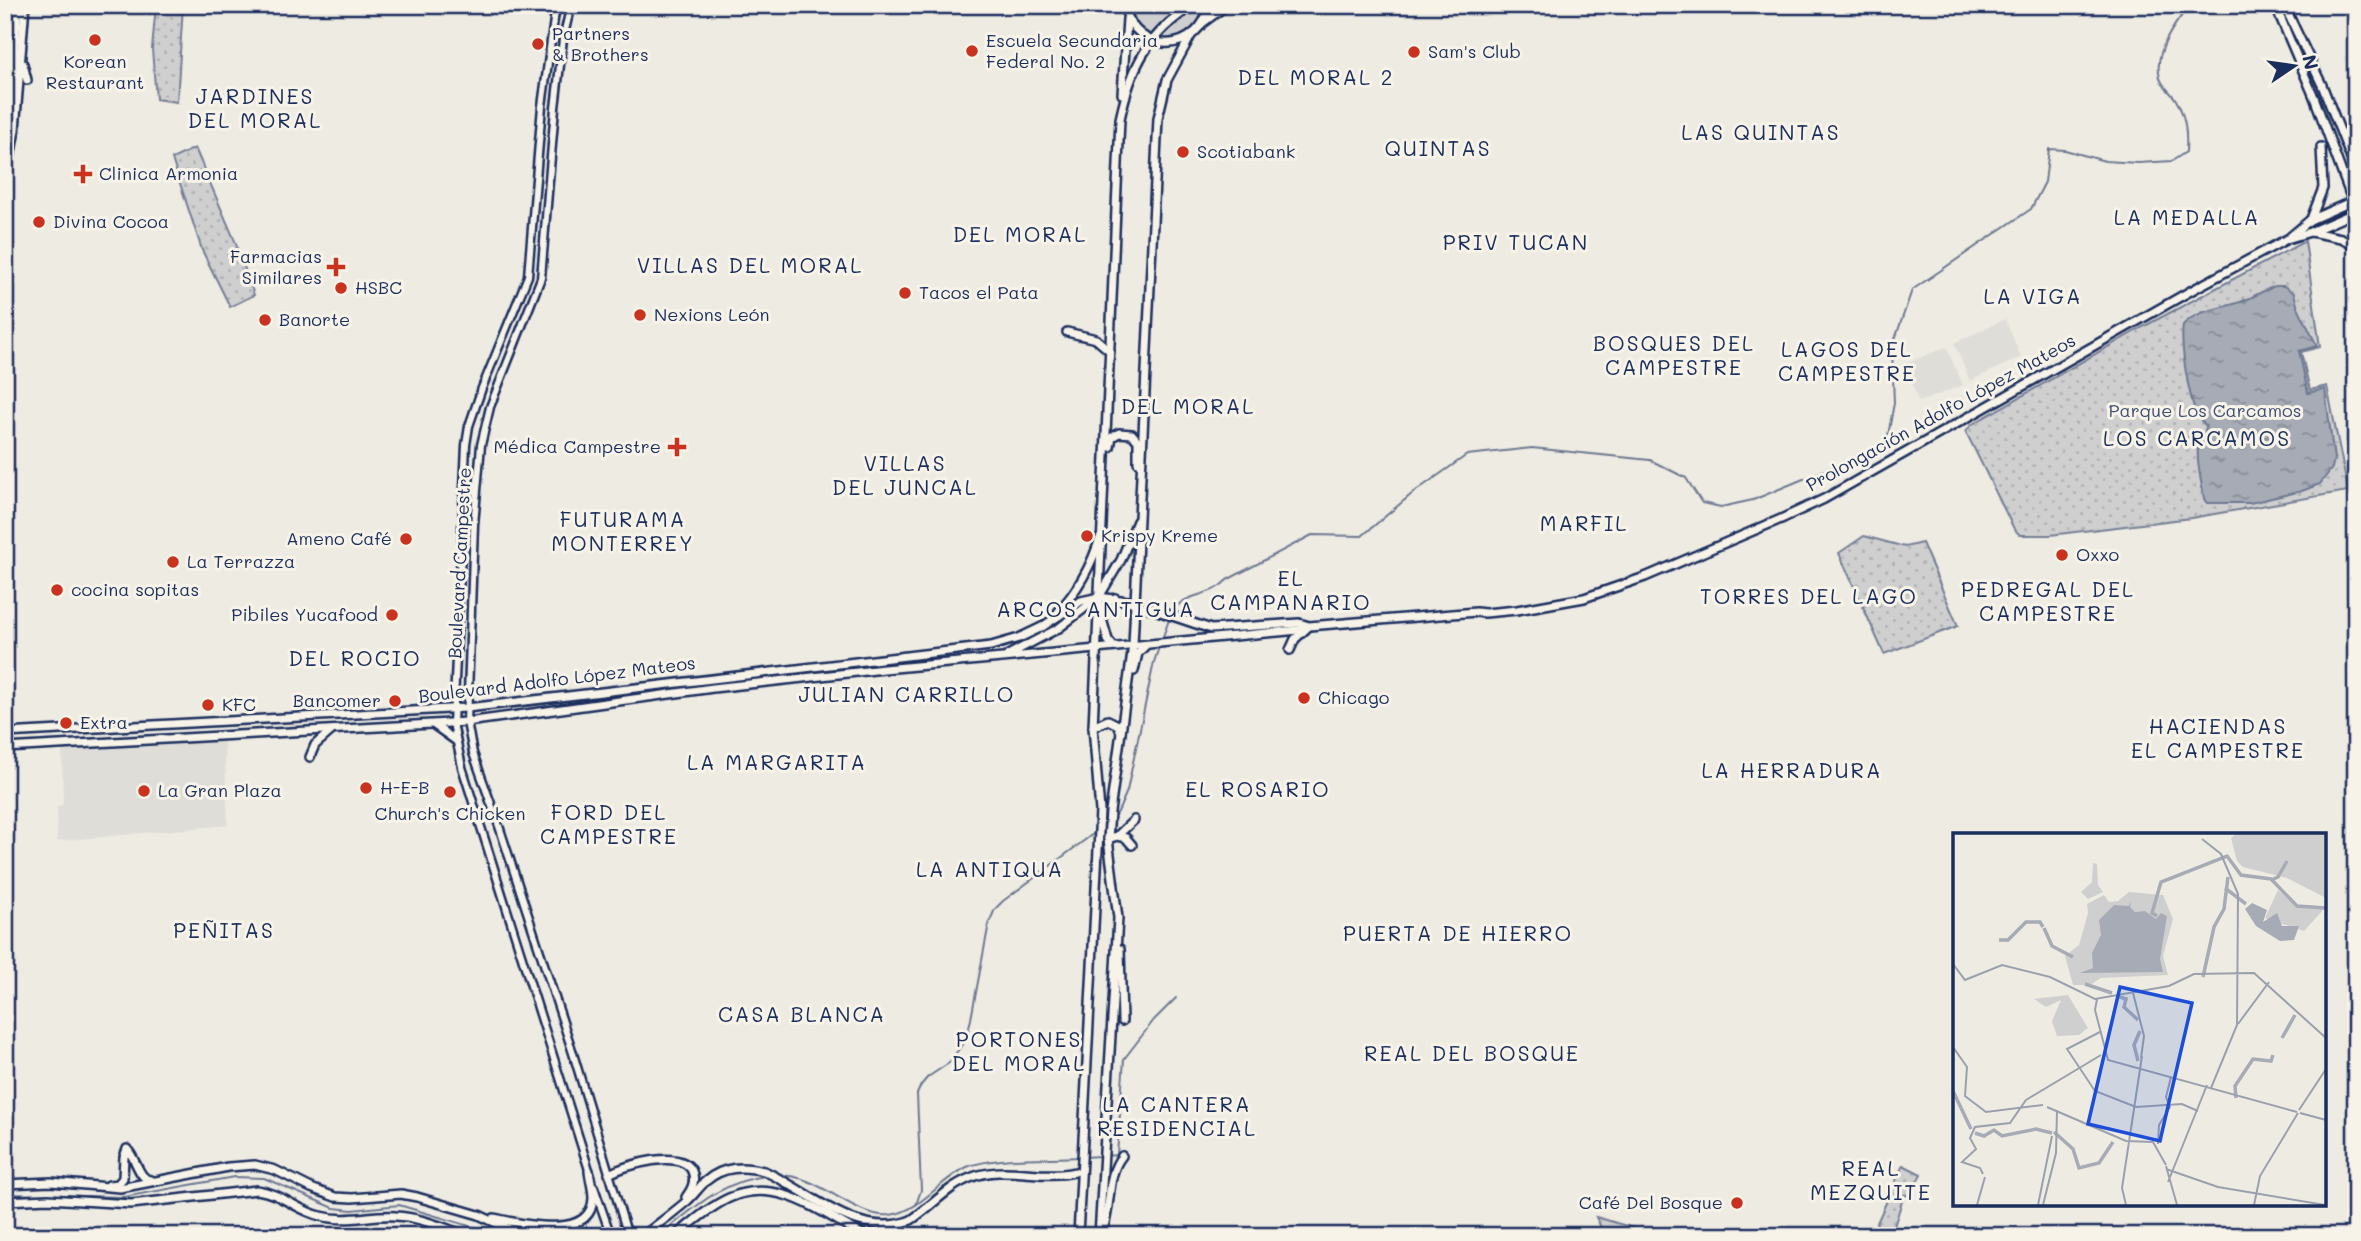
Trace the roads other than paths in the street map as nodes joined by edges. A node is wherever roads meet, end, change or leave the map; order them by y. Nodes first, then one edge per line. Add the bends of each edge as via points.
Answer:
1 (18, 5) edge
2 (25, 5) edge
3 (555, 5) edge
4 (571, 5) edge
5 (1124, 5) edge
6 (1194, 5) edge
7 (1209, 5) edge
8 (1227, 5) edge
9 (2275, 5) edge
10 (2284, 5) edge
11 (1127, 15) junction
12 (10, 16) dead end
13 (1201, 24) junction
14 (1192, 34) junction
15 (16, 40) junction
16 (1152, 41) junction
17 (22, 59) junction
18 (27, 80) dead end
19 (1120, 119) junction
20 (5, 142) edge
21 (2321, 147) dead end
22 (2355, 169) edge
23 (5, 184) edge
24 (2354, 201) edge
25 (2356, 211) edge
26 (2313, 219) junction
27 (2328, 224) junction
28 (2310, 232) junction
29 (2287, 239) junction
30 (2354, 245) edge
31 (1067, 332) dead end
32 (1110, 351) junction
33 (479, 464) junction
34 (464, 471) junction
35 (1105, 482) junction
36 (1141, 490) junction
37 (1140, 510) junction
38 (1104, 524) junction
39 (1137, 588) junction
40 (1099, 597) junction
41 (1115, 598) junction
42 (1136, 604) junction
43 (1154, 610) junction
44 (1100, 612) junction
45 (1051, 621) junction
46 (1309, 626) junction
47 (1148, 644) junction
48 (1133, 645) junction
49 (1113, 646) junction
50 (1097, 648) junction
51 (1077, 650) junction
52 (1290, 650) dead end
53 (1006, 656) junction
54 (1096, 666) junction
55 (1127, 691) junction
56 (467, 708) junction
57 (454, 709) junction
58 (467, 722) junction
59 (453, 723) junction
60 (433, 725) junction
61 (1093, 727) junction
62 (333, 730) junction
63 (1121, 732) junction
64 (5, 733) edge
65 (455, 740) junction
66 (5, 748) edge
67 (310, 757) dead end
68 (1134, 820) dead end
69 (1111, 837) junction
70 (1132, 845) dead end
71 (1117, 939) junction
72 (1122, 1021) dead end
73 (1122, 1156) dead end
74 (211, 1171) junction
75 (589, 1171) junction
76 (1078, 1173) junction
77 (609, 1174) junction
78 (51, 1182) junction
79 (5, 1184) edge
80 (5, 1201) edge
81 (673, 1212) junction
82 (480, 1215) junction
83 (469, 1236) edge
84 (524, 1236) edge
85 (611, 1236) edge
86 (628, 1236) edge
87 (643, 1236) edge
88 (675, 1236) edge
89 (866, 1236) edge
90 (1078, 1236) edge
91 (1100, 1236) edge

1 - 15 main road
2 - 17 main road
3 - 34 main road, Boulevard Campestre via 528,276 469,426
4 - 33 main road, Boulevard Campestre via 555,108 541,278 490,407
5 - 11 main road
6 - 16 main road
7 - 13 main road
8 - 13 main road
9 - 24 main road
10 - 22 main road
11 - 16 main road via 1137,33
11 - 19 main road
12 - 15 main road
13 - 14 main road
14 - 16 main road via 1172,43
14 - 36 main road via 1167,80 1158,118
15 - 20 main road
16 - 19 main road via 1132,73
17 - 18 main road
17 - 23 main road
19 - 32 main road
21 - 26 main road via 2323,188
24 - 25 main road
24 - 26 main road
25 - 27 main road, Prolongación Adolfo López Mateos
26 - 27 main road
26 - 29 main road
27 - 28 main road, Prolongación Adolfo López Mateos
28 - 29 main road, Prolongación Adolfo López Mateos
28 - 30 main road
29 - 46 main road, Prolongación Adolfo López Mateos via 1824,499 1638,580 1584,598 1527,607
31 - 32 main road via 1096,339
32 - 35 main road
33 - 34 main road
33 - 56 main road, Boulevard Campestre
34 - 57 main road, Boulevard Campestre
35 - 36 main road via 1112,437 1124,432 1138,441
35 - 38 main road
36 - 37 main road
37 - 39 main road
37 - 40 main road via 1125,551
38 - 40 main road
38 - 45 main road via 1086,575
39 - 42 main road
39 - 43 main road
40 - 41 main road, Prolongación Adolfo López Mateos
40 - 44 main road
40 - 45 main road, Boulevard Adolfo López Mateos via 1081,601
40 - 53 main road via 1059,628
41 - 42 main road, Prolongación Adolfo López Mateos
41 - 44 main road
42 - 43 main road, Prolongación Adolfo López Mateos
42 - 48 main road
43 - 46 main road, Prolongación Adolfo López Mateos via 1211,629
44 - 49 main road
44 - 50 main road
45 - 56 main road, Boulevard Adolfo López Mateos via 1019,638 990,646
46 - 47 main road
46 - 52 main road
47 - 48 main road
47 - 55 main road via 1138,653
48 - 49 main road, Boulevard Adolfo López Mateos
48 - 55 main road
49 - 50 main road, Boulevard Adolfo López Mateos
50 - 51 main road, Boulevard Adolfo López Mateos
50 - 54 main road
51 - 53 main road, Boulevard Adolfo López Mateos
51 - 54 main road via 1087,653
53 - 58 main road, Boulevard Adolfo López Mateos via 713,688
54 - 61 main road
55 - 63 main road
56 - 57 main road, Boulevard Adolfo López Mateos
56 - 58 main road, Boulevard Campestre
57 - 59 main road, Boulevard Campestre
57 - 64 main road, Boulevard Adolfo López Mateos
58 - 59 main road, Boulevard Adolfo López Mateos
58 - 77 main road, Boulevard Campestre
59 - 60 main road, Boulevard Adolfo López Mateos
59 - 65 main road, Boulevard Campestre
60 - 62 main road, Boulevard Adolfo López Mateos
60 - 65 main road
61 - 63 main road via 1108,720
61 - 76 main road via 1100,812
62 - 66 main road, Boulevard Adolfo López Mateos
62 - 67 main road via 315,745
63 - 69 main road
65 - 75 main road, Boulevard Campestre
68 - 69 main road
69 - 70 main road via 1126,838
69 - 71 main road
71 - 72 main road
71 - 91 main road
73 - 91 main road via 1114,1171
74 - 78 main road via 120,1188
74 - 78 main road via 145,1180 127,1149 124,1175 116,1184
74 - 82 main road via 237,1165 262,1167 335,1197 409,1195
75 - 82 main road via 593,1204 586,1218 572,1229
75 - 85 main road, Boulevard Campestre
76 - 81 main road via 981,1175 959,1184 911,1220 878,1227 862,1225 776,1177 737,1168 714,1174
76 - 90 main road
77 - 81 main road via 671,1158 683,1161 692,1172 693,1185
77 - 86 main road, Boulevard Campestre
78 - 79 main road
80 - 83 main road via 131,1203 257,1190 322,1217 405,1217
81 - 87 main road
82 - 84 main road
88 - 89 main road via 728,1198 752,1191 790,1196

